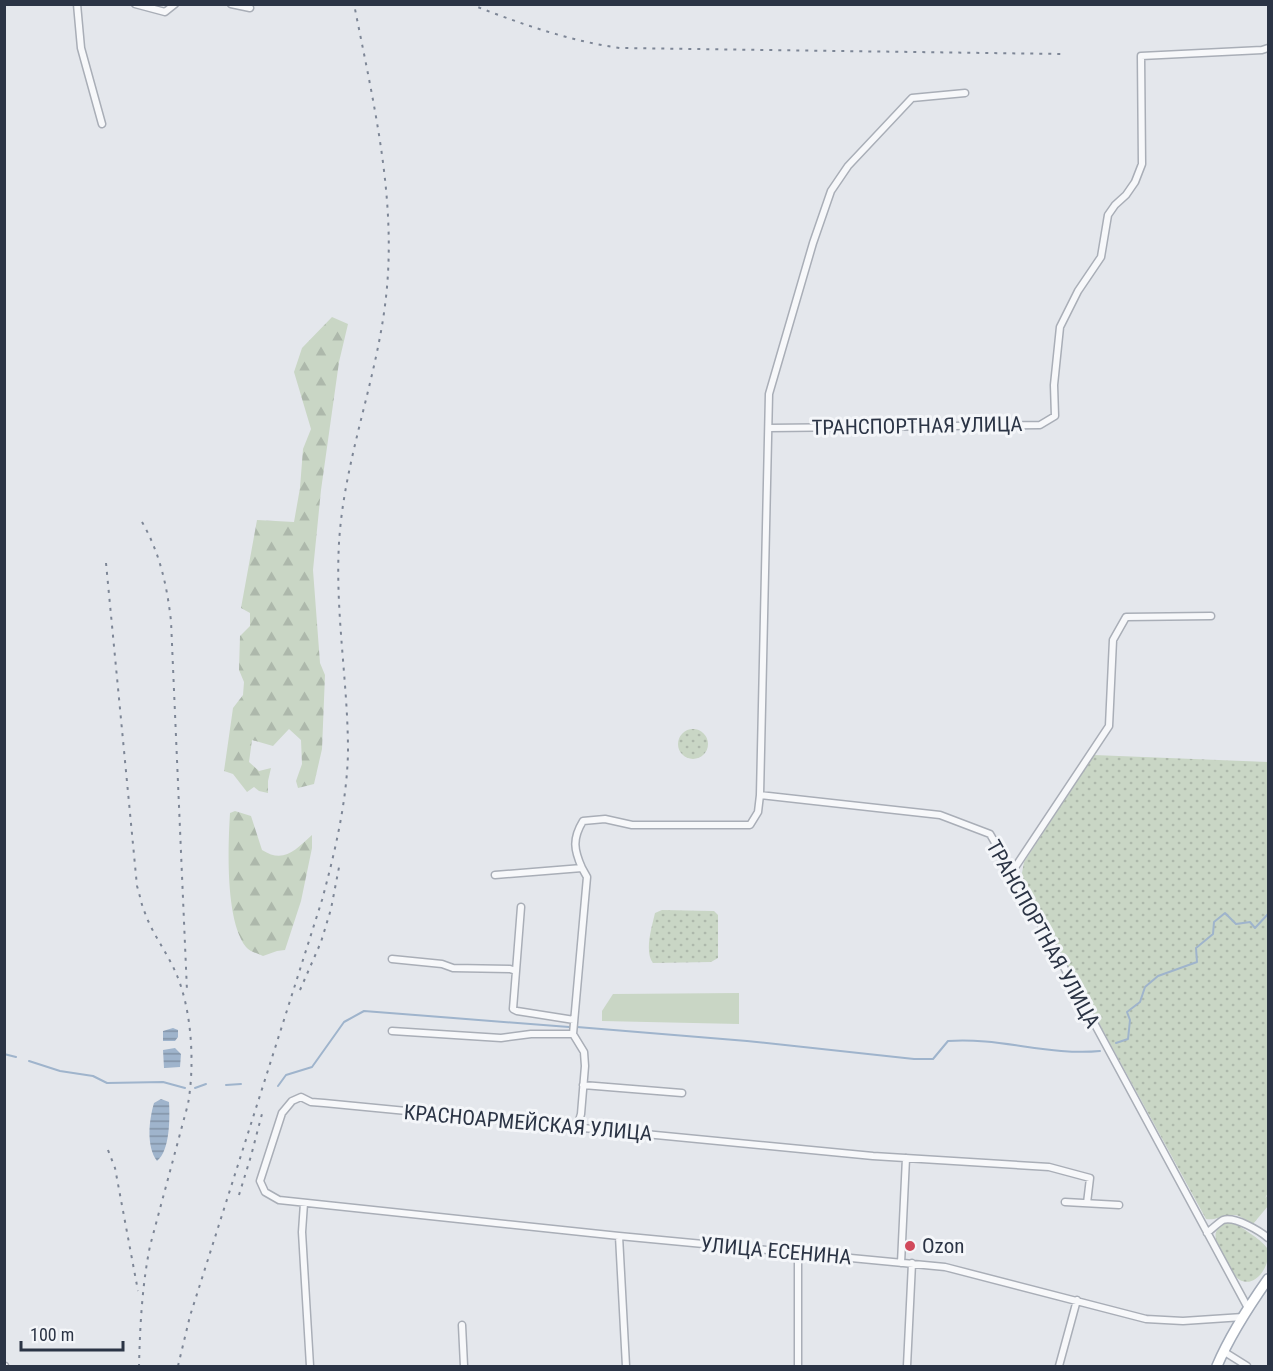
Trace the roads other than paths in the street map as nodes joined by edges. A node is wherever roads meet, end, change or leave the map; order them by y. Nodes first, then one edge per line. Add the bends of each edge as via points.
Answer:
1 (77, 4) edge
2 (135, 4) edge
3 (175, 4) edge
4 (231, 4) edge
5 (250, 8) dead end
6 (1269, 48) edge
7 (965, 93) dead end
8 (102, 124) dead end
9 (769, 428) junction
10 (1211, 616) dead end
11 (760, 795) junction
12 (582, 868) junction
13 (1012, 872) junction
14 (495, 875) dead end
15 (521, 907) dead end
16 (392, 959) dead end
17 (516, 971) junction
18 (574, 1020) junction
19 (392, 1031) dead end
20 (573, 1034) junction
21 (583, 1085) junction
22 (682, 1093) dead end
23 (577, 1127) junction
24 (906, 1158) junction
25 (1065, 1202) dead end
26 (304, 1203) junction
27 (1087, 1203) junction
28 (1119, 1205) dead end
29 (1207, 1233) junction
30 (620, 1236) junction
31 (1269, 1238) edge
32 (798, 1253) junction
33 (902, 1263) junction
34 (912, 1263) junction
35 (1269, 1279) edge
36 (1077, 1300) junction
37 (1248, 1308) junction
38 (1243, 1317) junction
39 (462, 1325) dead end
40 (1223, 1351) junction
41 (310, 1366) edge
42 (464, 1366) edge
43 (626, 1366) edge
44 (798, 1366) edge
45 (907, 1366) edge
46 (1059, 1366) edge
47 (1217, 1366) edge
48 (1247, 1366) edge

1 - 8 street via 81,48
2 - 3 street via 165,12
4 - 5 street
6 - 9 street, ТРАНСПОРТНАЯ УЛИЦА via 1141,56 1142,164 1135,182 1108,215 1101,257 1060,327 1055,416 1040,425
7 - 9 street via 912,98 848,166 831,191 769,394
9 - 11 street
10 - 13 street via 1126,617 1113,640 1109,726
11 - 12 street via 758,812 750,825 583,821 577,831 575,853
11 - 13 street, ТРАНСПОРТНАЯ УЛИЦА via 940,815 990,834
12 - 14 street
12 - 18 street via 587,877
13 - 29 street, ТРАНСПОРТНАЯ УЛИЦА
15 - 17 street
16 - 17 street via 453,968
17 - 18 street via 513,1009
18 - 20 street
19 - 20 street via 501,1038
20 - 21 street via 584,1052
21 - 22 street
21 - 23 street
23 - 24 street, КРАСНОАРМЕЙСКАЯ УЛИЦА
23 - 26 street, КРАСНОАРМЕЙСКАЯ УЛИЦА via 311,1102 301,1097 282,1113 260,1181 265,1192 279,1200
24 - 27 street, КРАСНОАРМЕЙСКАЯ УЛИЦА via 1049,1167 1090,1178
24 - 33 street
25 - 27 street
26 - 30 street, УЛИЦА ЕСЕНИНА
26 - 41 street via 302,1232
27 - 28 street
29 - 31 street via 1223,1221 1232,1220
29 - 37 street, ТРАНСПОРТНАЯ УЛИЦА
30 - 32 street, УЛИЦА ЕСЕНИНА
30 - 43 street
32 - 33 street, УЛИЦА ЕСЕНИНА
32 - 44 street
33 - 34 street, УЛИЦА ЕСЕНИНА
34 - 36 street, УЛИЦА ЕСЕНИНА via 945,1267
34 - 45 street
35 - 37 main road
36 - 38 street, УЛИЦА ЕСЕНИНА via 1146,1319
36 - 46 street
37 - 38 main road
38 - 40 main road
39 - 42 street
40 - 47 main road
40 - 48 street

